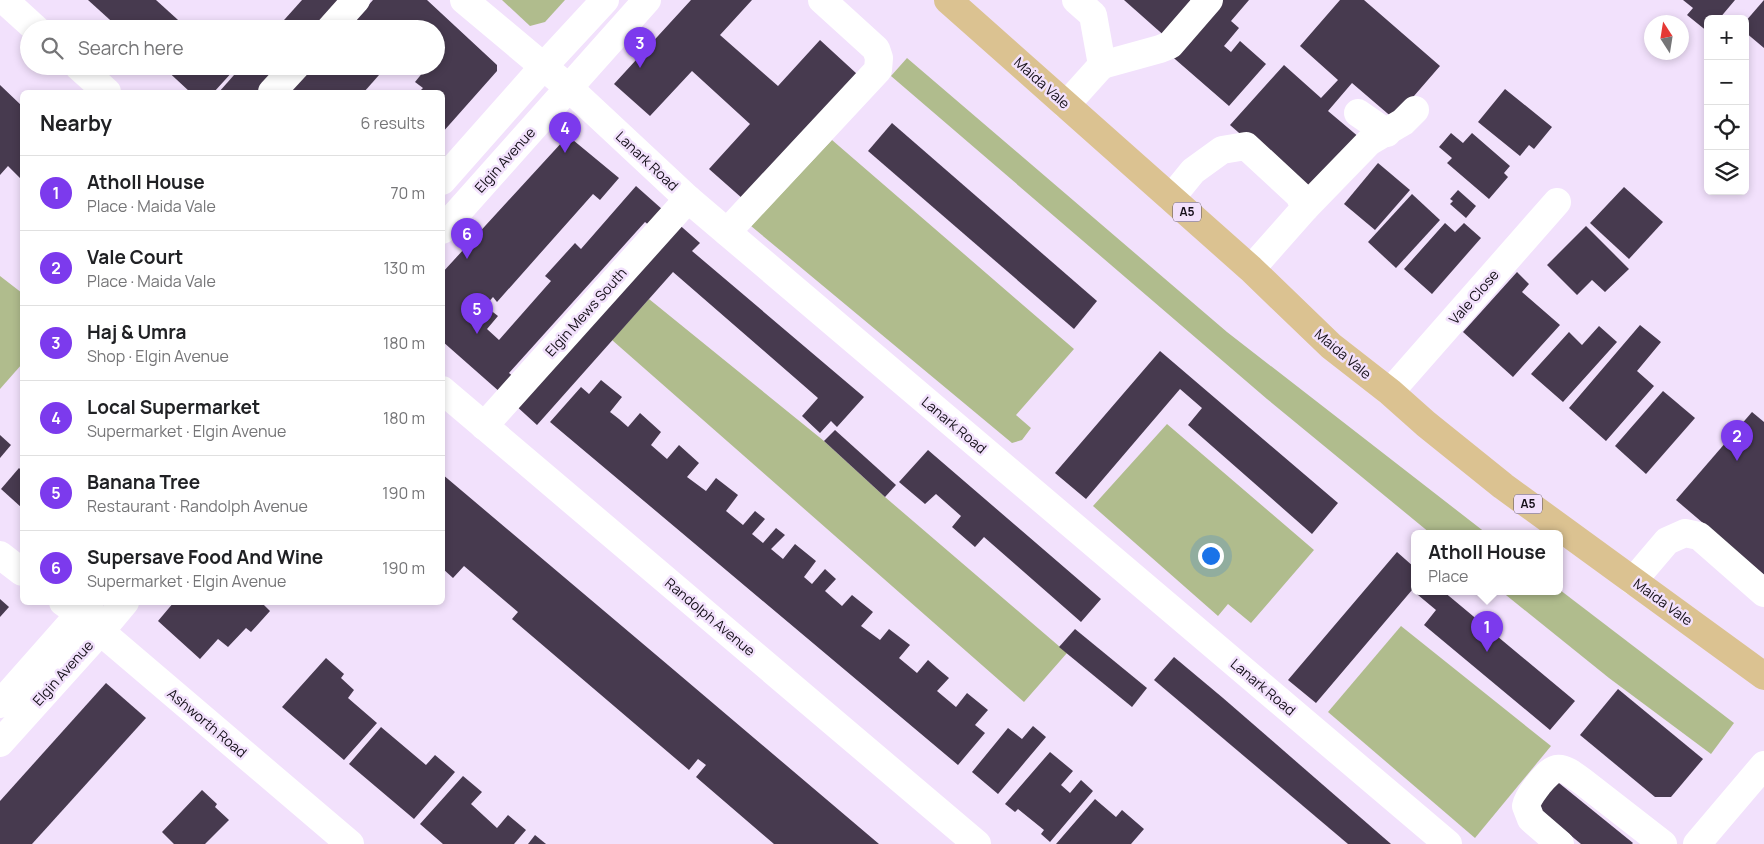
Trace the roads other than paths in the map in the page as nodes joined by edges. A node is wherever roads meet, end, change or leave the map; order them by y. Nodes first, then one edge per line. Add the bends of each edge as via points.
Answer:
1 (4, 0) edge
2 (356, 0) edge
3 (464, 0) edge
4 (605, 0) edge
5 (647, 0) edge
6 (822, 0) edge
7 (948, 0) edge
8 (1076, 0) edge
9 (1208, 0) edge
10 (26, 20) edge
11 (338, 20) edge
12 (1102, 65) junction
13 (543, 67) junction
14 (88, 75) edge
15 (288, 75) edge
16 (569, 88) junction
17 (105, 90) edge
18 (274, 90) edge
19 (1066, 105) junction
20 (1415, 110) dead end
21 (1358, 113) dead end
22 (1387, 133) junction
23 (445, 179) edge
24 (1171, 198) junction
25 (688, 199) junction
26 (1557, 202) dead end
27 (1304, 208) junction
28 (445, 227) edge
29 (727, 232) junction
30 (1251, 269) junction
31 (1390, 392) junction
32 (445, 393) edge
33 (484, 426) junction
34 (0, 555) edge
35 (20, 570) edge
36 (1633, 581) junction
37 (1764, 594) edge
38 (122, 605) edge
39 (78, 606) edge
40 (100, 632) junction
41 (1762, 669) edge
42 (0, 704) edge
43 (0, 743) edge
44 (1764, 765) edge
45 (1435, 840) edge
46 (350, 844) edge
47 (977, 844) edge
48 (1560, 844) edge
49 (1663, 844) edge
50 (1697, 844) edge

1 - 10 street
2 - 11 street
3 - 13 street, Lanark Road
4 - 13 street
5 - 16 street, Elgin Avenue
6 - 29 street via 876,49 878,70
7 - 19 main road, Maida Vale / A5
8 - 12 street via 1093,15
9 - 12 street via 1170,44
12 - 19 street
13 - 16 street, Lanark Road
13 - 23 street
14 - 17 street
15 - 18 street
16 - 25 street, Lanark Road
16 - 28 street, Elgin Avenue
19 - 24 main road, Maida Vale / A5
20 - 22 street
21 - 22 street
22 - 27 street via 1369,142
24 - 27 street via 1194,171 1222,150 1246,146 1299,194
24 - 30 main road, Maida Vale / A5
25 - 29 street, Lanark Road
25 - 33 street, Elgin Mews South
26 - 31 street, Vale Close
27 - 30 street
29 - 45 street, Lanark Road
30 - 31 main road, Maida Vale / A5 via 1331,346
31 - 36 main road, Maida Vale / A5 via 1503,486
32 - 33 street, Randolph Avenue
33 - 47 street, Randolph Avenue
34 - 35 street
36 - 37 street via 1667,540 1685,533 1699,536
36 - 41 main road, Maida Vale / A5
38 - 40 street, Elgin Avenue
39 - 40 street, Ashworth Road
39 - 42 street, Elgin Avenue
40 - 43 street, Elgin Avenue
40 - 46 street, Ashworth Road
44 - 50 street
48 - 49 street via 1531,819 1526,806 1545,777 1558,769 1582,781

